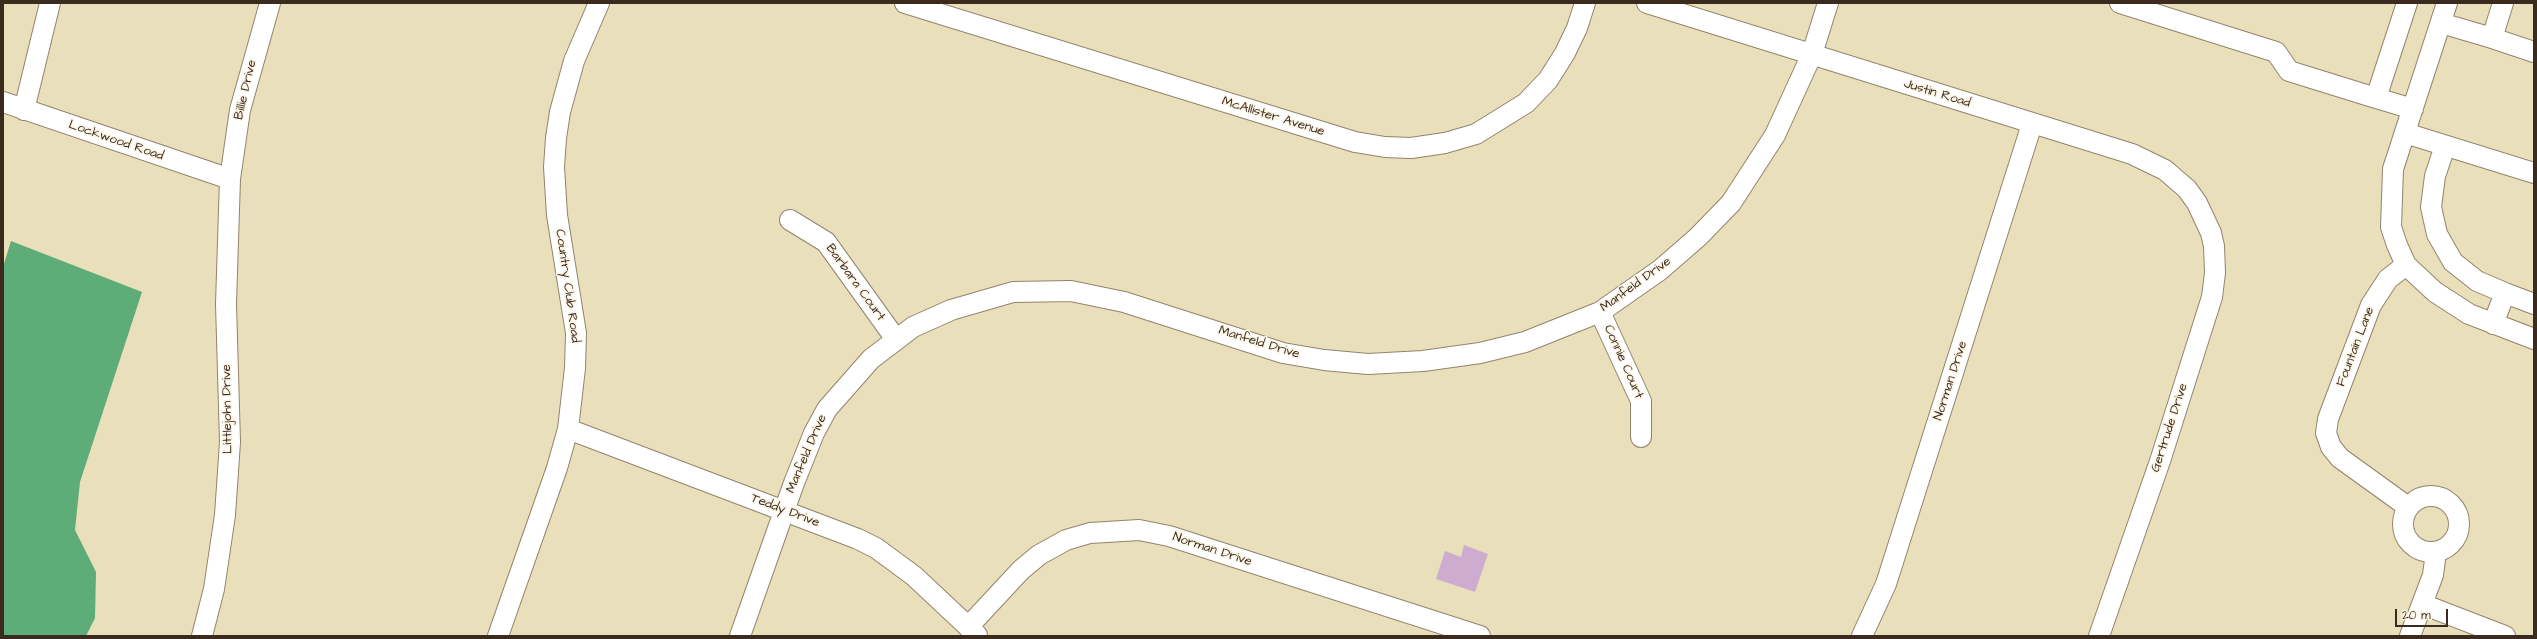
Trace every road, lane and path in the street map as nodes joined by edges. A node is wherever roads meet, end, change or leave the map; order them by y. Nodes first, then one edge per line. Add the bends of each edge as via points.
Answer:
1 (50, 3) edge
2 (270, 3) edge
3 (599, 3) edge
4 (905, 3) edge
5 (1585, 3) edge
6 (1647, 3) edge
7 (1828, 3) edge
8 (2120, 3) edge
9 (2407, 3) edge
10 (2447, 3) edge
11 (2504, 3) edge
12 (2440, 23) junction
13 (2492, 38) junction
14 (2534, 52) edge
15 (1812, 54) junction
16 (2376, 98) junction
17 (3, 102) edge
18 (2413, 109) junction
19 (24, 110) junction
20 (2032, 124) junction
21 (2405, 133) junction
22 (2445, 146) junction
23 (2534, 173) edge
24 (230, 179) junction
25 (2205, 217) joint
26 (790, 220) dead end
27 (2406, 265) junction
28 (2505, 293) junction
29 (2534, 304) edge
30 (1600, 312) junction
31 (2494, 324) junction
32 (895, 338) junction
33 (2534, 339) edge
34 (568, 429) junction
35 (1641, 437) dead end
36 (2408, 507) junction
37 (784, 510) junction
38 (2436, 552) junction
39 (2422, 604) junction
40 (973, 631) edge
41 (202, 636) edge
42 (498, 636) edge
43 (740, 636) edge
44 (1480, 636) edge
45 (1862, 636) edge
46 (2099, 636) edge
47 (2410, 636) edge
48 (2505, 636) edge

1 - 19 street
2 - 24 street, Billie Drive via 240,110
3 - 34 street, Country Club Road via 574,61 560,112 556,138 554,167 557,216 576,333
4 - 5 street, McAllister Avenue via 1355,142 1411,148 1445,143 1476,134 1526,103 1548,80 1565,53
6 - 15 street, Justin Road
7 - 15 street, Manfeld Drive
8 - 16 street via 2276,52 2289,71
9 - 16 street
10 - 12 street
11 - 13 street
12 - 13 street
12 - 18 street
13 - 14 street
15 - 20 street, Justin Road
15 - 30 street, Manfeld Drive via 1775,135 1731,203 1698,237 1660,270
16 - 18 street
17 - 19 street, Lockwood Road
18 - 21 street
19 - 24 street, Lockwood Road
20 - 25 street, Justin Road via 2153,162 2187,188
20 - 45 street, Norman Drive via 1888,577
21 - 22 street
21 - 27 street via 2394,169 2390,209 2396,245
22 - 23 street
22 - 28 street via 2435,176 2431,207 2437,234 2453,262 2477,281
24 - 41 street, Littlejohn Drive via 226,304 230,442 225,515 214,589
25 - 46 street, Gertrude Drive via 2216,256 2212,297 2160,461
26 - 32 street, Barbara Court via 826,242
27 - 31 street via 2435,292 2469,314
27 - 36 street, Fountain Lane via 2388,279 2371,305 2328,419 2326,433 2331,447 2340,458
28 - 29 street
28 - 31 street
30 - 32 street, Manfeld Drive via 1525,342 1480,353 1422,361 1368,364 1283,353 1124,302 1071,292 1014,292 951,310
30 - 35 street, Connie Court via 1642,401
31 - 33 street
32 - 37 street, Manfeld Drive via 871,359 827,409 814,433
34 - 37 street, Teddy Drive
34 - 42 street, Country Club Road via 557,468
36 - 38 street via 2402,525 2410,543 2417,549
36 - 38 street via 2423,496 2432,495 2441,497 2456,508 2460,526 2458,535 2445,549
37 - 40 street, Teddy Drive via 876,548 914,576
37 - 43 street, Manfeld Drive
38 - 39 street via 2433,575
39 - 47 street
39 - 48 street
40 - 44 street, Norman Drive via 1021,570 1039,555 1066,540 1090,533 1139,530 1169,536

